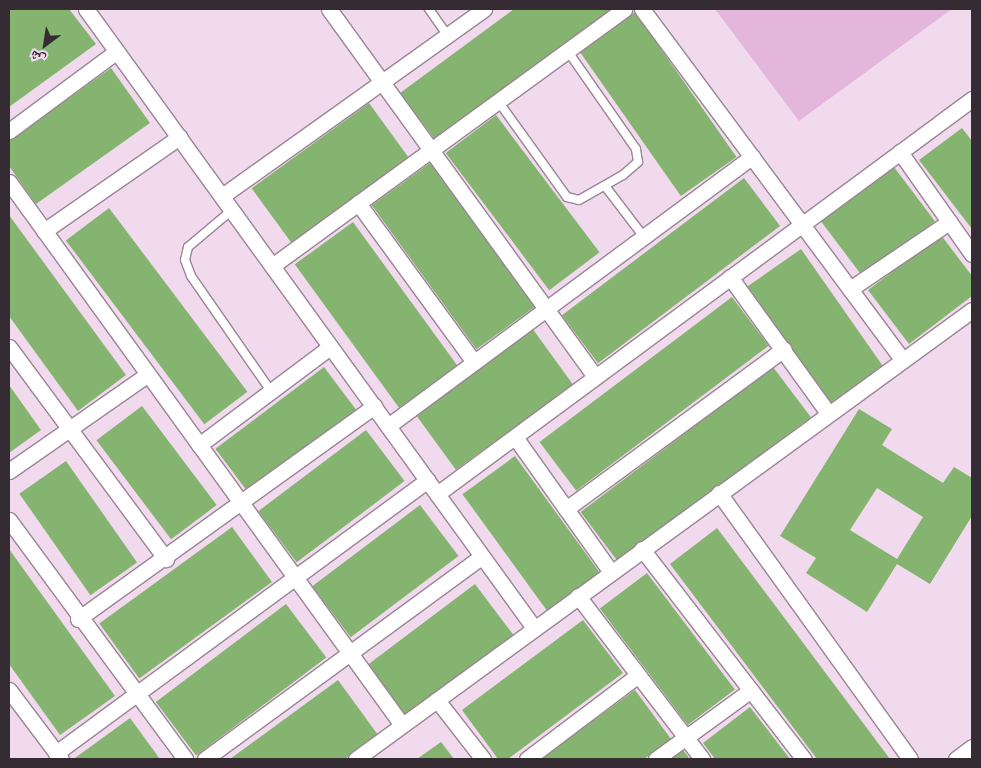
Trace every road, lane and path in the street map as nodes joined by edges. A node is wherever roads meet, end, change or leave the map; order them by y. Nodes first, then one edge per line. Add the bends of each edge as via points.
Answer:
1 (86, 9) edge
2 (329, 9) edge
3 (429, 9) edge
4 (484, 9) edge
5 (624, 9) edge
6 (642, 9) edge
7 (448, 35) junction
8 (567, 50) junction
9 (117, 51) junction
10 (382, 82) junction
11 (498, 102) junction
12 (970, 107) edge
13 (9, 132) edge
14 (179, 137) junction
15 (431, 150) junction
16 (900, 152) junction
17 (752, 157) junction
18 (9, 182) edge
19 (605, 186) junction
20 (222, 196) junction
21 (358, 203) junction
22 (232, 210) junction
23 (949, 222) junction
24 (802, 225) junction
25 (44, 230) junction
26 (644, 237) junction
27 (972, 254) edge
28 (272, 266) junction
29 (730, 277) junction
30 (850, 289) junction
31 (546, 309) junction
32 (972, 310) edge
33 (9, 347) edge
34 (330, 347) junction
35 (784, 349) junction
36 (902, 359) junction
37 (474, 362) junction
38 (148, 374) junction
39 (595, 377) junction
40 (271, 391) junction
41 (374, 406) junction
42 (828, 413) junction
43 (388, 426) junction
44 (69, 428) junction
45 (515, 437) junction
46 (199, 445) junction
47 (9, 471) edge
48 (427, 480) junction
49 (719, 493) junction
50 (437, 494) junction
51 (241, 503) junction
52 (566, 508) junction
53 (9, 520) edge
54 (642, 549) junction
55 (482, 556) junction
56 (166, 559) junction
57 (611, 572) junction
58 (295, 577) junction
59 (578, 596) junction
60 (78, 619) junction
61 (534, 628) junction
62 (349, 653) junction
63 (638, 675) junction
64 (9, 690) edge
65 (750, 690) junction
66 (137, 694) junction
67 (437, 700) junction
68 (402, 725) junction
69 (686, 738) junction
70 (972, 747) edge
71 (58, 756) edge
72 (185, 759) edge
73 (204, 759) edge
74 (356, 759) edge
75 (483, 759) edge
76 (527, 759) edge
77 (656, 759) edge
78 (702, 759) edge
79 (804, 759) edge
80 (910, 759) edge
81 (956, 759) edge

1 - 9 street
2 - 10 street
3 - 7 lane
4 - 7 street
5 - 8 street
6 - 17 street
7 - 10 street
8 - 11 street
8 - 19 lane via 639,156 638,162
9 - 13 street
9 - 14 street
10 - 15 street
10 - 20 street
11 - 15 street
11 - 19 lane via 567,198 579,200
12 - 16 street
14 - 20 street
14 - 25 street
15 - 21 street
15 - 31 street
16 - 23 street
16 - 24 street
17 - 24 street
17 - 26 street
18 - 25 street
19 - 26 lane
20 - 22 street
21 - 28 street
21 - 37 street
22 - 28 street
22 - 40 lane via 188,246 185,260 191,276
23 - 27 street
23 - 30 street
24 - 29 street
24 - 30 street
25 - 38 street
26 - 31 street
28 - 34 street
29 - 35 street
29 - 39 street
30 - 36 street
31 - 37 street
31 - 39 street
32 - 36 street
33 - 44 street
34 - 40 street
34 - 41 street
35 - 42 street
35 - 52 street
36 - 42 street
37 - 43 street
38 - 44 street
38 - 46 street
39 - 45 street
40 - 46 street
41 - 43 street
41 - 51 street
42 - 49 street
43 - 48 street
44 - 47 street
44 - 56 street
45 - 50 street
45 - 52 street
46 - 51 street
48 - 50 street
48 - 58 street
49 - 54 street
49 - 80 street
50 - 55 street
51 - 56 street
51 - 58 street
52 - 57 street
53 - 60 street
54 - 57 street
54 - 65 street
55 - 61 street
55 - 62 street
56 - 60 street
57 - 59 street
58 - 62 street
58 - 66 street
59 - 61 street
59 - 63 street
60 - 66 street
61 - 67 street
62 - 68 street
62 - 73 street
63 - 69 street
63 - 76 street
64 - 71 street
65 - 69 street
65 - 79 street
66 - 71 street
66 - 72 street
67 - 68 street
67 - 75 street
68 - 74 street
69 - 77 street
69 - 78 street
70 - 81 street

